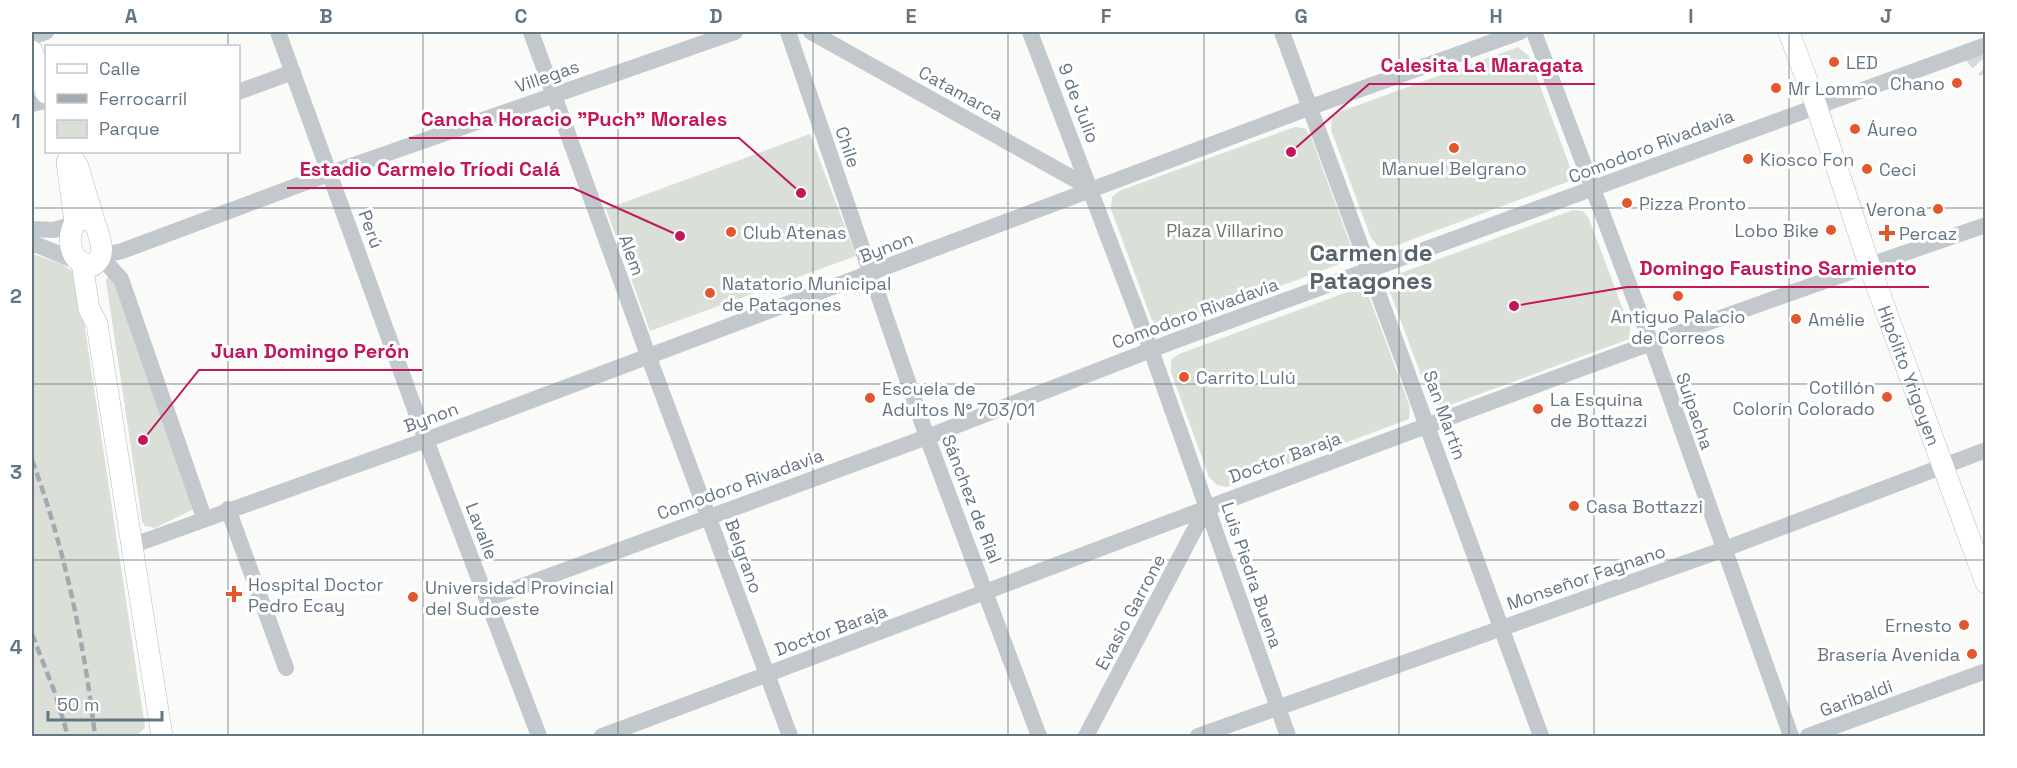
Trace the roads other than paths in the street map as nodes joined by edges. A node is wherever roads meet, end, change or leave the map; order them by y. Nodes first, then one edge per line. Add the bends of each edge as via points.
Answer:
1 (46, 32) edge
2 (278, 32) edge
3 (531, 32) edge
4 (735, 32) edge
5 (788, 32) edge
6 (811, 32) edge
7 (1030, 32) edge
8 (1282, 32) edge
9 (1520, 32) edge
10 (1534, 32) edge
11 (1789, 32) edge
12 (32, 37) edge
13 (1986, 45) edge
14 (32, 51) edge
15 (293, 72) junction
16 (45, 90) edge
17 (240, 91) edge
18 (553, 94) junction
19 (1816, 105) junction
20 (1311, 107) junction
21 (70, 153) edge
22 (331, 173) junction
23 (1092, 189) junction
24 (1592, 189) junction
25 (81, 223) junction
26 (1986, 225) edge
27 (32, 229) edge
28 (32, 243) edge
29 (92, 260) junction
30 (1871, 264) junction
31 (1370, 269) junction
32 (871, 275) junction
33 (1651, 343) junction
34 (1151, 350) junction
35 (648, 356) junction
36 (1428, 425) junction
37 (927, 437) junction
38 (426, 440) junction
39 (1986, 450) edge
40 (1943, 466) junction
41 (1207, 506) junction
42 (228, 509) junction
43 (709, 516) junction
44 (204, 518) junction
45 (131, 546) junction
46 (1722, 550) junction
47 (1986, 583) edge
48 (987, 593) junction
49 (487, 599) junction
50 (1500, 627) junction
51 (286, 668) dead end
52 (1986, 671) edge
53 (767, 675) junction
54 (1276, 706) junction
55 (162, 736) edge
56 (539, 736) edge
57 (602, 736) edge
58 (790, 736) edge
59 (1039, 736) edge
60 (1086, 736) edge
61 (1198, 736) edge
62 (1288, 736) edge
63 (1540, 736) edge
64 (1791, 736) edge
65 (1808, 736) edge

1 - 12 street
2 - 15 street, Perú
3 - 18 street, Alem
4 - 18 street, Villegas
5 - 32 street, Chile
6 - 23 street, Catamarca
7 - 23 street, 9 de Julio
8 - 20 street, San Martín
9 - 20 street, Bynon
10 - 24 street, Suipacha
11 - 19 main road, Hipólito Yrigoyen
13 - 19 street, Comodoro Rivadavia
14 - 16 main road
15 - 17 street
15 - 22 street, Perú
18 - 22 street, Villegas
18 - 35 street, Alem
19 - 24 street, Comodoro Rivadavia
19 - 30 main road, Hipólito Yrigoyen
20 - 23 street, Bynon
20 - 31 street, San Martín
21 - 25 main road via 66,165
22 - 29 street, Villegas
22 - 38 street, Perú
23 - 32 street, Bynon
23 - 34 street, Luis Piedra Buena
24 - 31 street, Comodoro Rivadavia
24 - 33 street, Suipacha
25 - 27 street via 54,230
25 - 29 main road
25 - 29 main road via 70,242 73,255
26 - 30 street, Doctor Baraja
28 - 29 street
29 - 44 street via 121,279
29 - 45 main road via 102,308 97,324
30 - 33 street, Doctor Baraja
30 - 40 main road, Hipólito Yrigoyen
31 - 34 street, Comodoro Rivadavia
31 - 36 street, San Martín
32 - 35 street, Bynon
32 - 37 street, Sánchez de Rial
33 - 36 street, Doctor Baraja
33 - 46 street, Suipacha
34 - 37 street, Comodoro Rivadavia
34 - 41 street, Luis Piedra Buena
35 - 38 street, Bynon
35 - 43 street, Belgrano
36 - 41 street, Doctor Baraja
36 - 50 street, San Martín
37 - 43 street, Comodoro Rivadavia
37 - 48 street, Sánchez de Rial
38 - 42 street, Bynon
38 - 49 street, Lavalle
39 - 40 street, Monseñor Fagnano
40 - 46 street, Monseñor Fagnano
40 - 47 main road, Hipólito Yrigoyen
41 - 48 street, Doctor Baraja
41 - 54 street, Luis Piedra Buena
41 - 60 street, Evasio Garrone
42 - 44 street, Bynon
42 - 51 street
43 - 49 street, Comodoro Rivadavia
43 - 53 street, Belgrano
44 - 45 street, Bynon
45 - 55 main road
46 - 50 street, Monseñor Fagnano
46 - 64 street, Suipacha
48 - 53 street, Doctor Baraja
48 - 59 street, Sánchez de Rial
49 - 56 street, Lavalle
50 - 54 street, Monseñor Fagnano
50 - 63 street, San Martín
52 - 65 street, Garibaldi
53 - 57 street, Doctor Baraja
53 - 58 street, Belgrano
54 - 61 street, Monseñor Fagnano
54 - 62 street, Luis Piedra Buena

